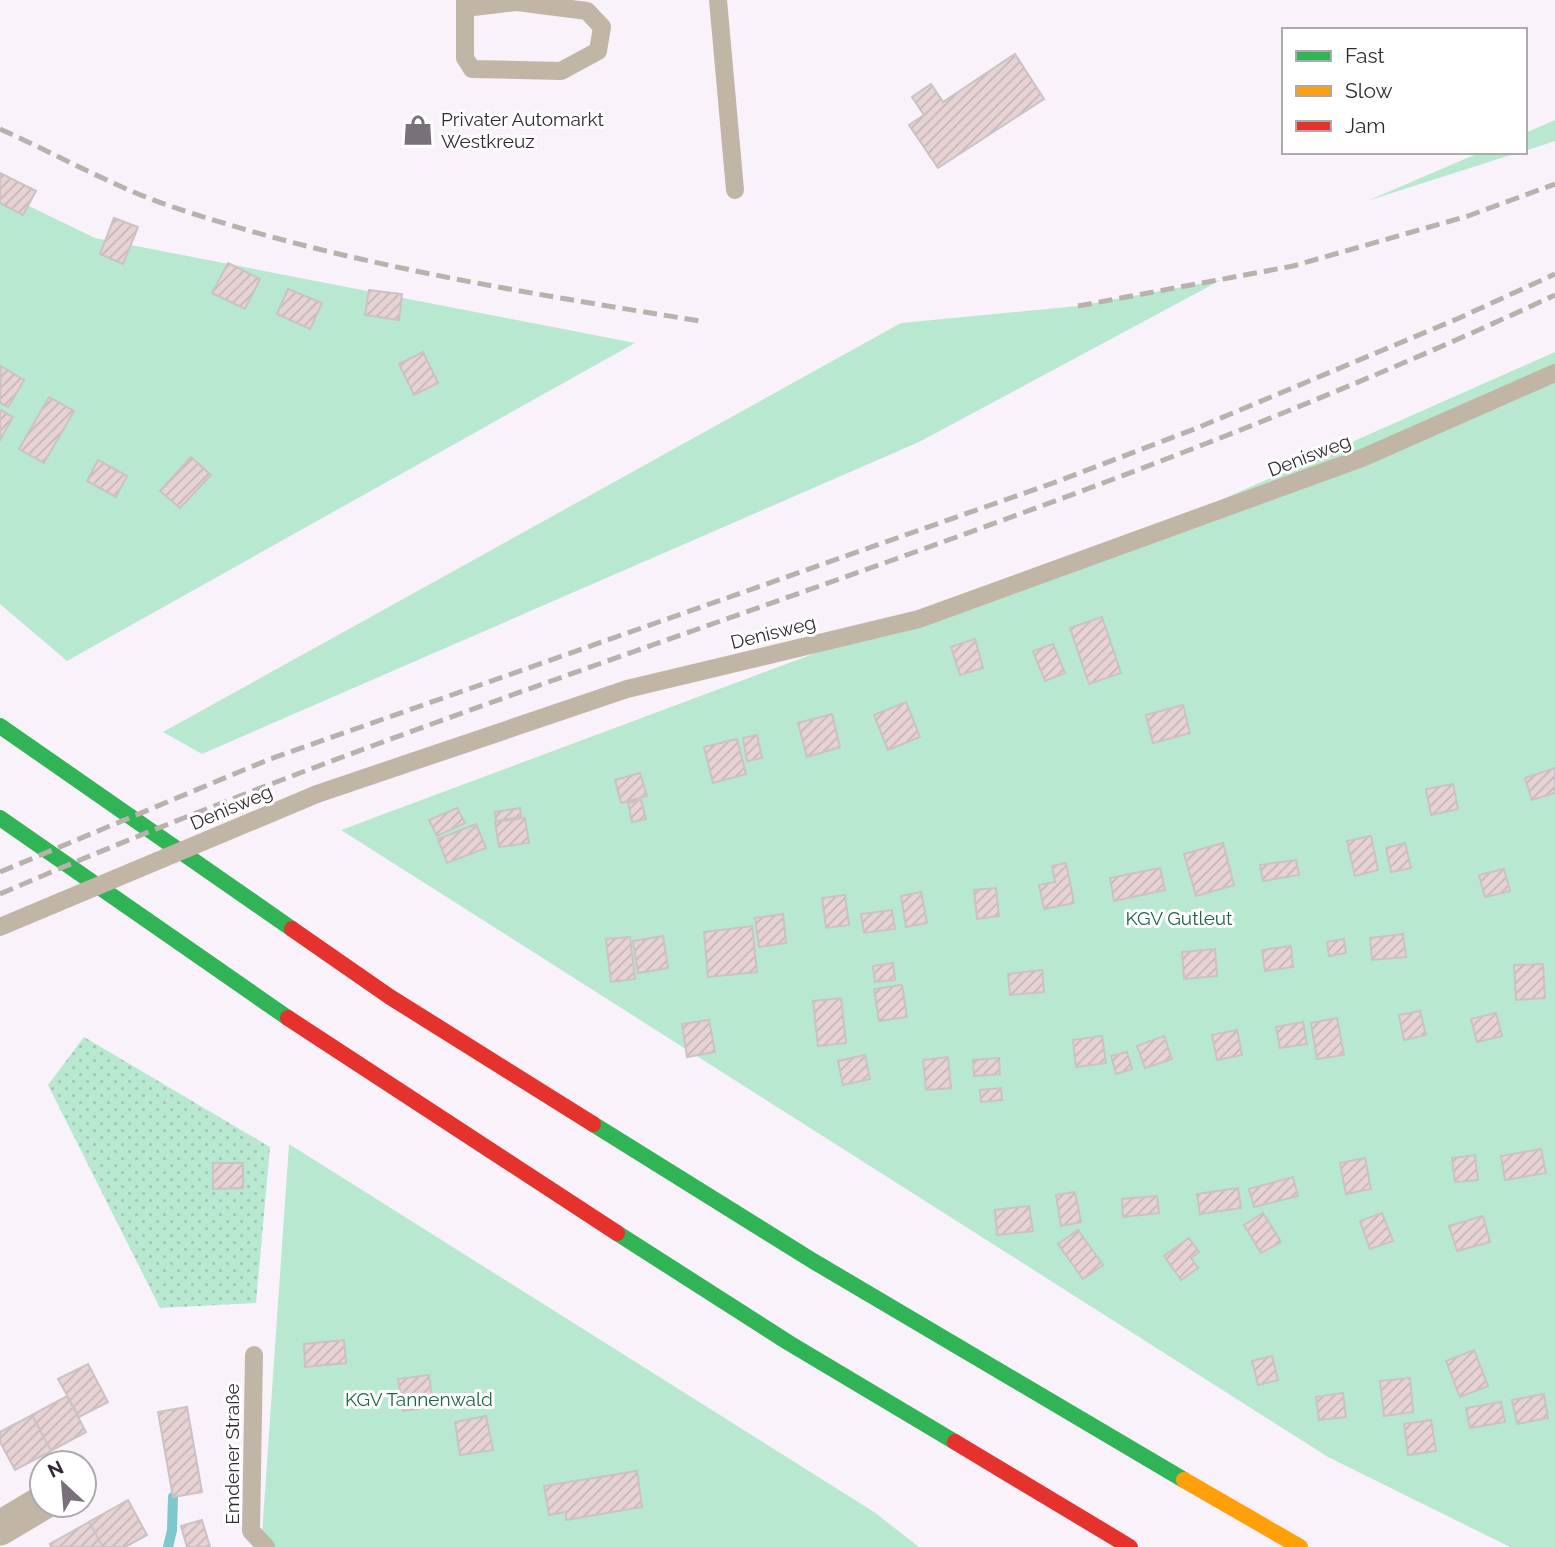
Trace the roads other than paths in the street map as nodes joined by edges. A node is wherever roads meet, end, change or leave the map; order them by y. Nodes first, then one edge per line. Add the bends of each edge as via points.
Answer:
1 (718, 0) edge
2 (465, 4) edge
3 (735, 190) dead end
4 (1555, 373) edge
5 (0, 726) edge
6 (0, 818) edge
7 (0, 927) edge
8 (254, 1355) dead end
9 (28, 1511) edge
10 (0, 1528) edge
11 (266, 1547) edge
12 (1130, 1547) edge
13 (1300, 1547) edge

1 - 3 lane
2 - 2 lane via 517,2 587,10 602,27 598,51 561,71 472,69 465,58
4 - 7 lane, Denisweg, bridge via 1362,458 919,619 627,689 317,794
5 - 13 highway via 390,997 813,1261
6 - 12 highway via 380,1081 789,1343
8 - 11 lane, Emdener Straße via 251,1531
9 - 10 street

